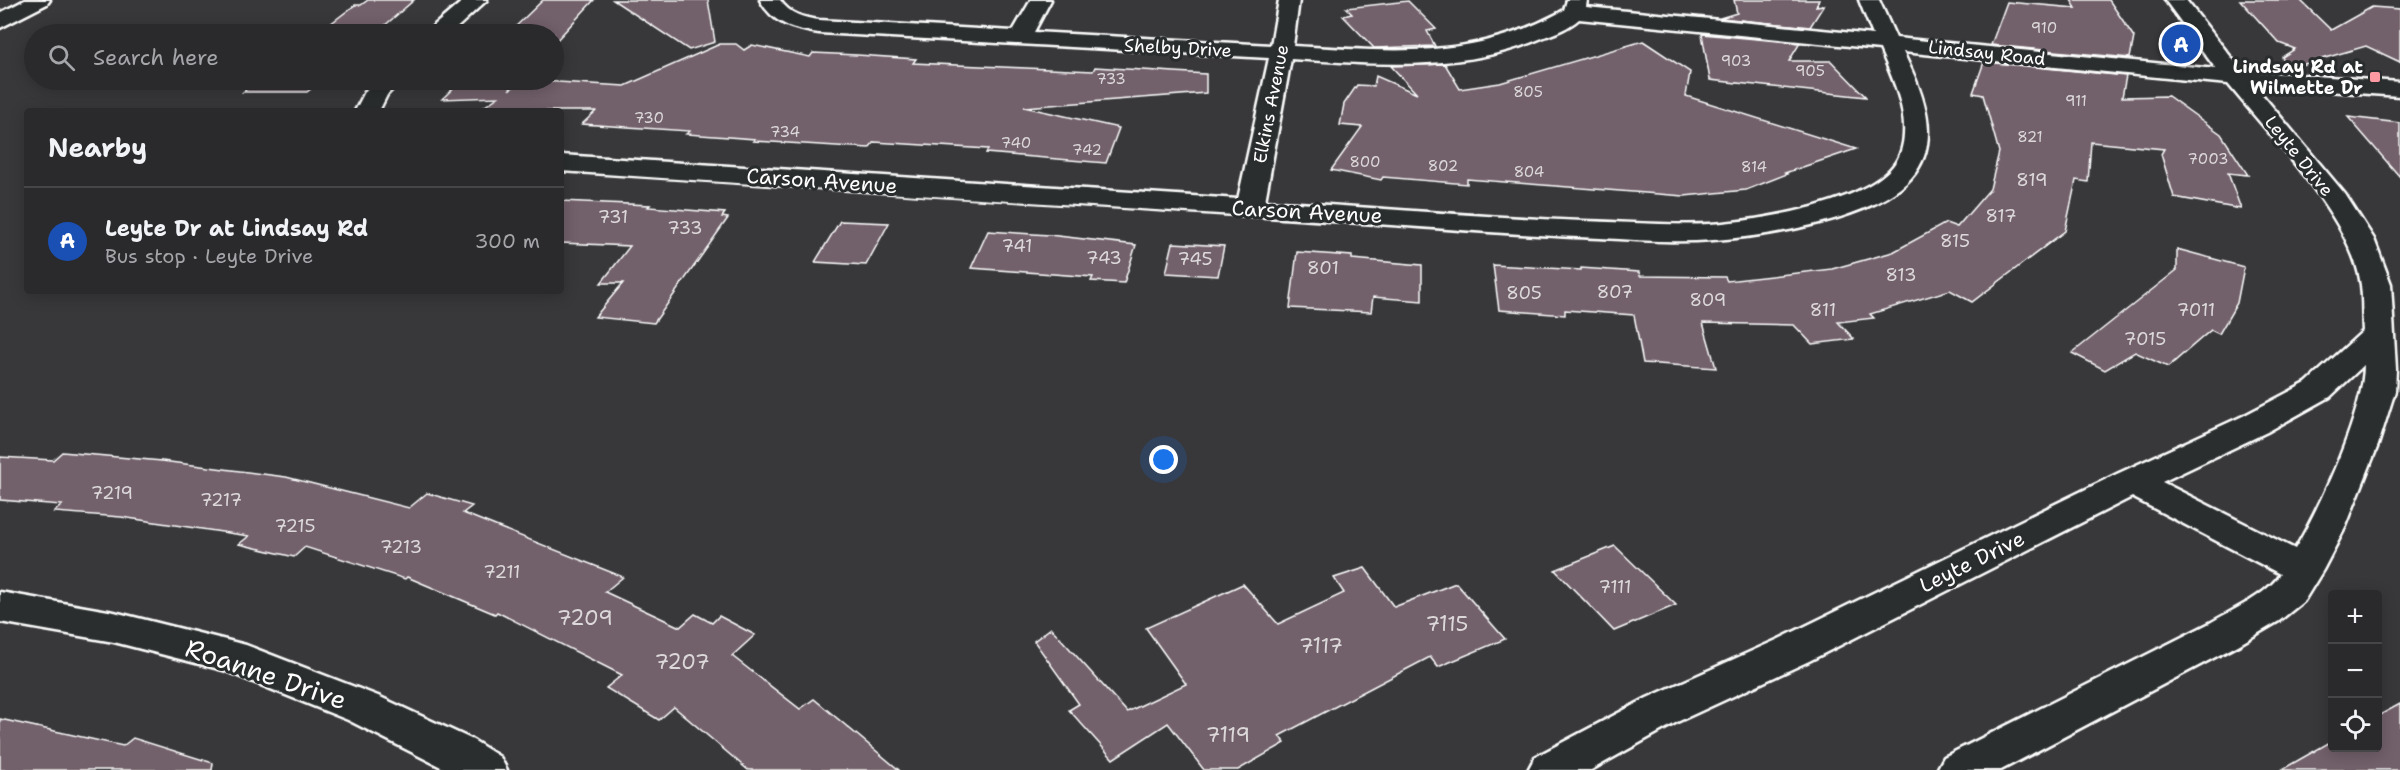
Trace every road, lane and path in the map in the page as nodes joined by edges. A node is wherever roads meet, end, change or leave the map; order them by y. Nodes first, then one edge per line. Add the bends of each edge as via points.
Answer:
1 (40, 0) edge
2 (477, 0) edge
3 (770, 0) edge
4 (1041, 0) edge
5 (1289, 0) edge
6 (1869, 0) edge
7 (2175, 0) edge
8 (1576, 6) edge
9 (0, 22) edge
10 (449, 24) edge
11 (1020, 38) junction
12 (1887, 42) junction
13 (1281, 53) junction
14 (2235, 78) junction
15 (2400, 89) edge
16 (380, 90) edge
17 (369, 108) edge
18 (564, 163) edge
19 (1251, 208) junction
20 (2379, 333) junction
21 (2132, 482) junction
22 (2304, 570) junction
23 (0, 607) edge
24 (484, 770) edge
25 (1551, 770) edge
26 (1960, 770) edge

1 - 9 main road
2 - 10 main road
3 - 11 main road, Shelby Drive via 781,16 817,27
4 - 11 main road
5 - 13 main road, Elkins Avenue
6 - 12 main road, Carson Avenue
7 - 14 main road, Leyte Drive
8 - 12 main road, Lindsay Road
8 - 13 main road, Shelby Drive via 1553,26 1516,43 1474,53 1391,58
11 - 13 main road, Shelby Drive
12 - 14 main road, Lindsay Road
12 - 19 main road, Carson Avenue via 1916,110 1911,156 1900,176 1890,183 1861,199 1813,216 1735,230 1681,233
13 - 19 main road, Elkins Avenue
14 - 15 main road, Lindsay Road
14 - 20 main road, Leyte Drive via 2332,194 2360,239 2376,285
16 - 17 main road
18 - 19 main road, Carson Avenue
20 - 21 main road, Leyte Drive via 2318,390
20 - 22 main road, Leyte Drive via 2378,391 2361,445
21 - 22 main road
21 - 25 main road, Leyte Drive via 1794,650 1662,710
22 - 26 main road, Leyte Drive via 2290,591 2224,634
23 - 24 main road, Roanne Drive via 114,627 231,656 363,708

